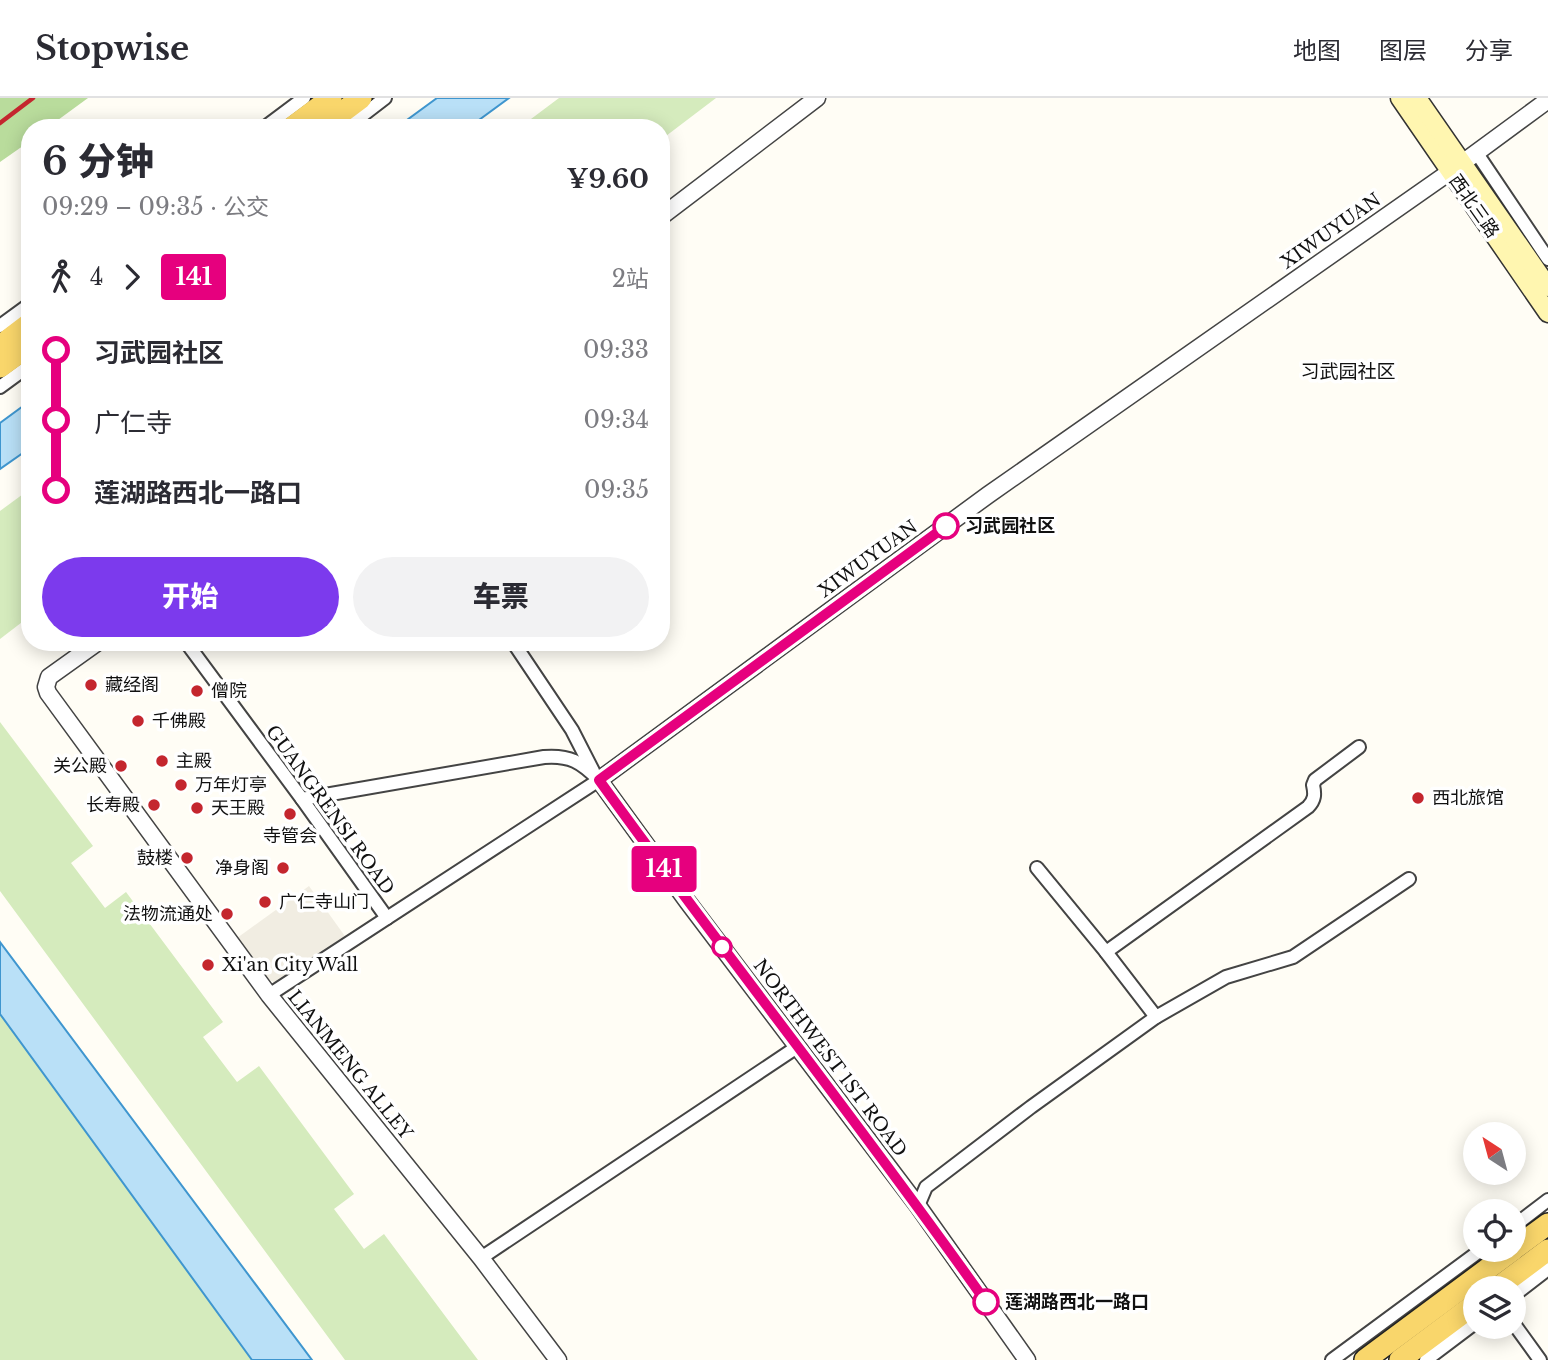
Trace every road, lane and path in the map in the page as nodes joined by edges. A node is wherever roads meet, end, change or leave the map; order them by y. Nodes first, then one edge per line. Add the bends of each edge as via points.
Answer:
1 (361, 98) edge
2 (384, 98) edge
3 (817, 98) edge
4 (1400, 98) edge
5 (1417, 98) edge
6 (321, 100) edge
7 (1548, 100) edge
8 (282, 119) edge
9 (301, 119) edge
10 (333, 119) edge
11 (357, 119) edge
12 (1476, 152) junction
13 (1455, 167) junction
14 (670, 210) edge
15 (1548, 259) edge
16 (1548, 287) edge
17 (21, 311) edge
18 (1548, 313) edge
19 (0, 326) edge
20 (21, 330) edge
21 (0, 346) edge
22 (21, 352) edge
23 (0, 367) edge
24 (21, 372) edge
25 (0, 387) edge
26 (85, 651) edge
27 (193, 651) edge
28 (519, 651) edge
29 (1359, 747) dead end
30 (599, 780) junction
31 (302, 799) junction
32 (1037, 869) dead end
33 (1409, 879) dead end
34 (387, 918) junction
35 (1106, 952) junction
36 (269, 995) junction
37 (1156, 1017) junction
38 (797, 1047) junction
39 (1548, 1200) edge
40 (918, 1206) junction
41 (1526, 1217) edge
42 (1548, 1224) edge
43 (1526, 1240) edge
44 (1548, 1250) edge
45 (481, 1258) junction
46 (1465, 1262) edge
47 (1496, 1262) edge
48 (1548, 1269) edge
49 (1513, 1276) edge
50 (1526, 1285) edge
51 (1463, 1313) edge
52 (1463, 1332) edge
53 (1525, 1339) edge
54 (558, 1360) edge
55 (1027, 1360) edge
56 (1332, 1360) edge
57 (1365, 1360) edge
58 (1400, 1360) edge
59 (1426, 1360) edge
60 (1540, 1360) edge

1 - 10 main road
2 - 11 street
3 - 14 street
4 - 13 main road, 西北三路
5 - 13 main road, 西北三路
6 - 8 street
6 - 9 main road
7 - 12 street, XIWUYUAN
12 - 13 street, XIWUYUAN
12 - 15 street
13 - 16 main road, 西北三路
13 - 18 main road, 西北三路
13 - 30 street, XIWUYUAN via 988,495
17 - 19 street
20 - 21 main road
22 - 23 main road
24 - 25 street
26 - 36 street, LIANMENG ALLEY via 49,677 48,692
27 - 31 street, GUANGRENSI ROAD
28 - 30 street
29 - 35 street via 1315,780 1308,807
30 - 31 street via 566,757 544,757
30 - 34 street
30 - 38 street, NORTHWEST 1ST ROAD
31 - 34 street, GUANGRENSI ROAD
32 - 35 street
33 - 37 street via 1293,957 1226,977
34 - 36 street, GUANGRENSI ROAD
35 - 37 street
36 - 45 street, LIANMENG ALLEY
37 - 40 street via 926,1187
38 - 40 street, NORTHWEST 1ST ROAD
38 - 45 street
39 - 41 street
40 - 55 street, NORTHWEST 1ST ROAD
42 - 43 main road
44 - 49 main road
45 - 54 street, LIANMENG ALLEY
46 - 56 street
47 - 57 main road
48 - 50 street
51 - 58 main road
52 - 59 street
53 - 60 street

